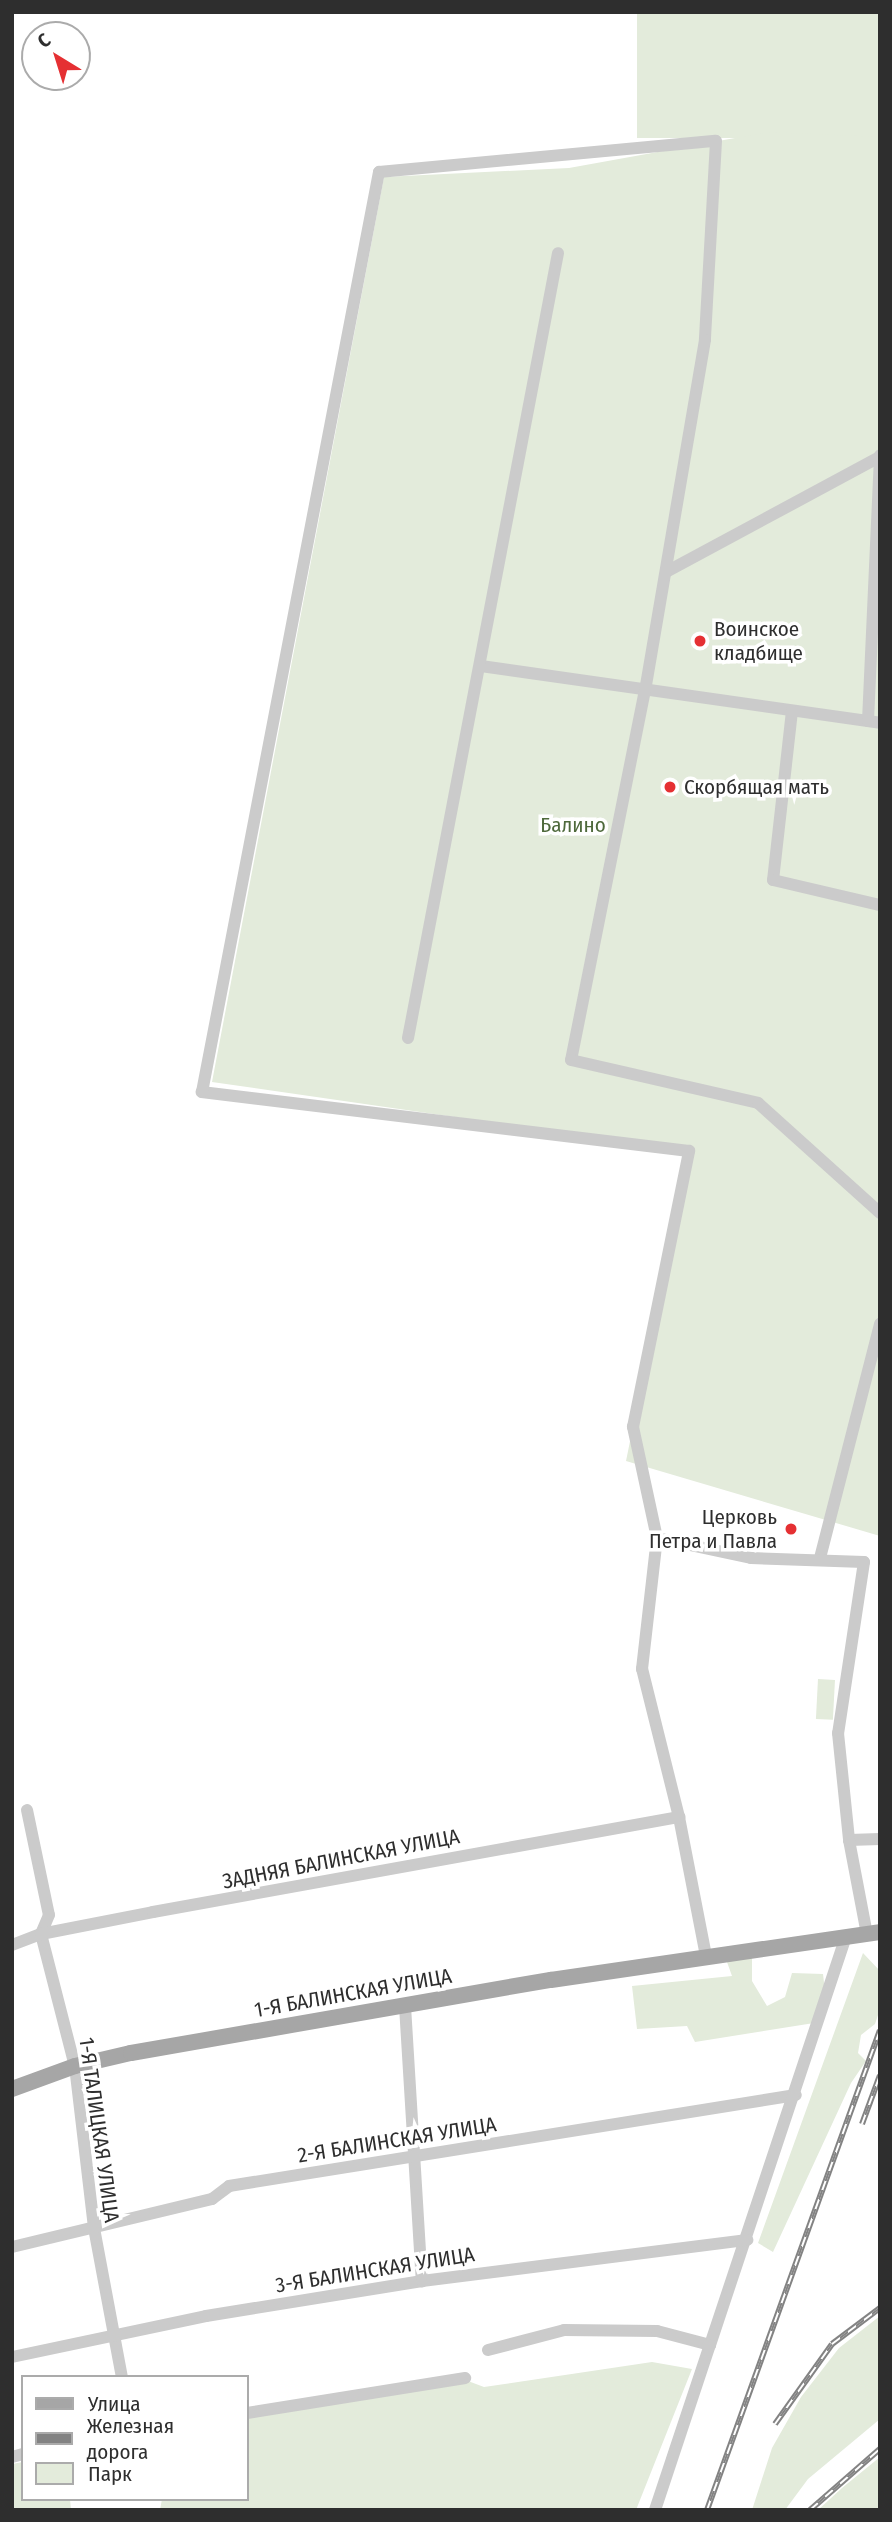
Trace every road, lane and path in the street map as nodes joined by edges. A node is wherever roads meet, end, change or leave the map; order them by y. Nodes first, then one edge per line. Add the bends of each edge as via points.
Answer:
1 (558, 253) dead end
2 (880, 457) edge
3 (666, 572) junction
4 (481, 666) junction
5 (646, 690) junction
6 (792, 711) junction
7 (874, 722) edge
8 (880, 905) edge
9 (408, 1038) dead end
10 (880, 1213) edge
11 (880, 1324) edge
12 (657, 1538) junction
13 (820, 1558) junction
14 (27, 1810) dead end
15 (680, 1817) junction
16 (880, 1839) edge
17 (849, 1840) junction
18 (873, 1933) edge
19 (41, 1934) junction
20 (846, 1937) junction
21 (12, 1945) edge
22 (706, 1956) junction
23 (405, 2006) junction
24 (75, 2066) junction
25 (12, 2089) edge
26 (796, 2095) junction
27 (412, 2155) junction
28 (94, 2228) junction
29 (747, 2240) junction
30 (12, 2247) edge
31 (422, 2281) junction
32 (114, 2336) junction
33 (710, 2345) junction
34 (488, 2350) dead end
35 (12, 2357) edge
36 (122, 2375) edge
37 (465, 2378) dead end
38 (248, 2413) edge
39 (655, 2510) edge

1 - 4 street
2 - 3 street
2 - 7 street
3 - 5 street
3 - 12 street via 705,340 716,141 379,172 202,1092 690,1151 632,1427
4 - 5 street
4 - 9 street
5 - 6 street
5 - 10 street via 571,1060 758,1103
6 - 7 street
6 - 8 street via 773,880
11 - 13 street
12 - 13 street via 751,1558
12 - 15 street via 642,1669
13 - 17 street via 864,1562 838,1733
14 - 19 street, 1-Я ТАЛИЦКАЯ УЛИЦА via 49,1915
15 - 19 street, ЗАДНЯЯ БАЛИНСКАЯ УЛИЦА
15 - 22 street
16 - 17 street
17 - 18 street
18 - 20 main road, 1-Я БАЛИНСКАЯ УЛИЦА
19 - 21 street, ЗАДНЯЯ БАЛИНСКАЯ УЛИЦА
19 - 24 street, 1-Я ТАЛИЦКАЯ УЛИЦА
20 - 22 main road, 1-Я БАЛИНСКАЯ УЛИЦА
20 - 26 street
22 - 23 main road, 1-Я БАЛИНСКАЯ УЛИЦА
23 - 24 main road, 1-Я БАЛИНСКАЯ УЛИЦА
23 - 27 street
24 - 25 main road, 1-Я БАЛИНСКАЯ УЛИЦА
24 - 28 street, 1-Я ТАЛИЦКАЯ УЛИЦА
26 - 27 street, 2-Я БАЛИНСКАЯ УЛИЦА
26 - 29 street
27 - 28 street, 2-Я БАЛИНСКАЯ УЛИЦА via 229,2186 212,2199
27 - 31 street
28 - 30 street, 2-Я БАЛИНСКАЯ УЛИЦА
28 - 32 street, 1-Я ТАЛИЦКАЯ УЛИЦА
29 - 31 street, 3-Я БАЛИНСКАЯ УЛИЦА
29 - 33 street
31 - 32 street, 3-Я БАЛИНСКАЯ УЛИЦА
32 - 35 street, 3-Я БАЛИНСКАЯ УЛИЦА
32 - 36 street, 1-Я ТАЛИЦКАЯ УЛИЦА
33 - 34 street via 657,2331 564,2330
33 - 39 street
37 - 38 street

